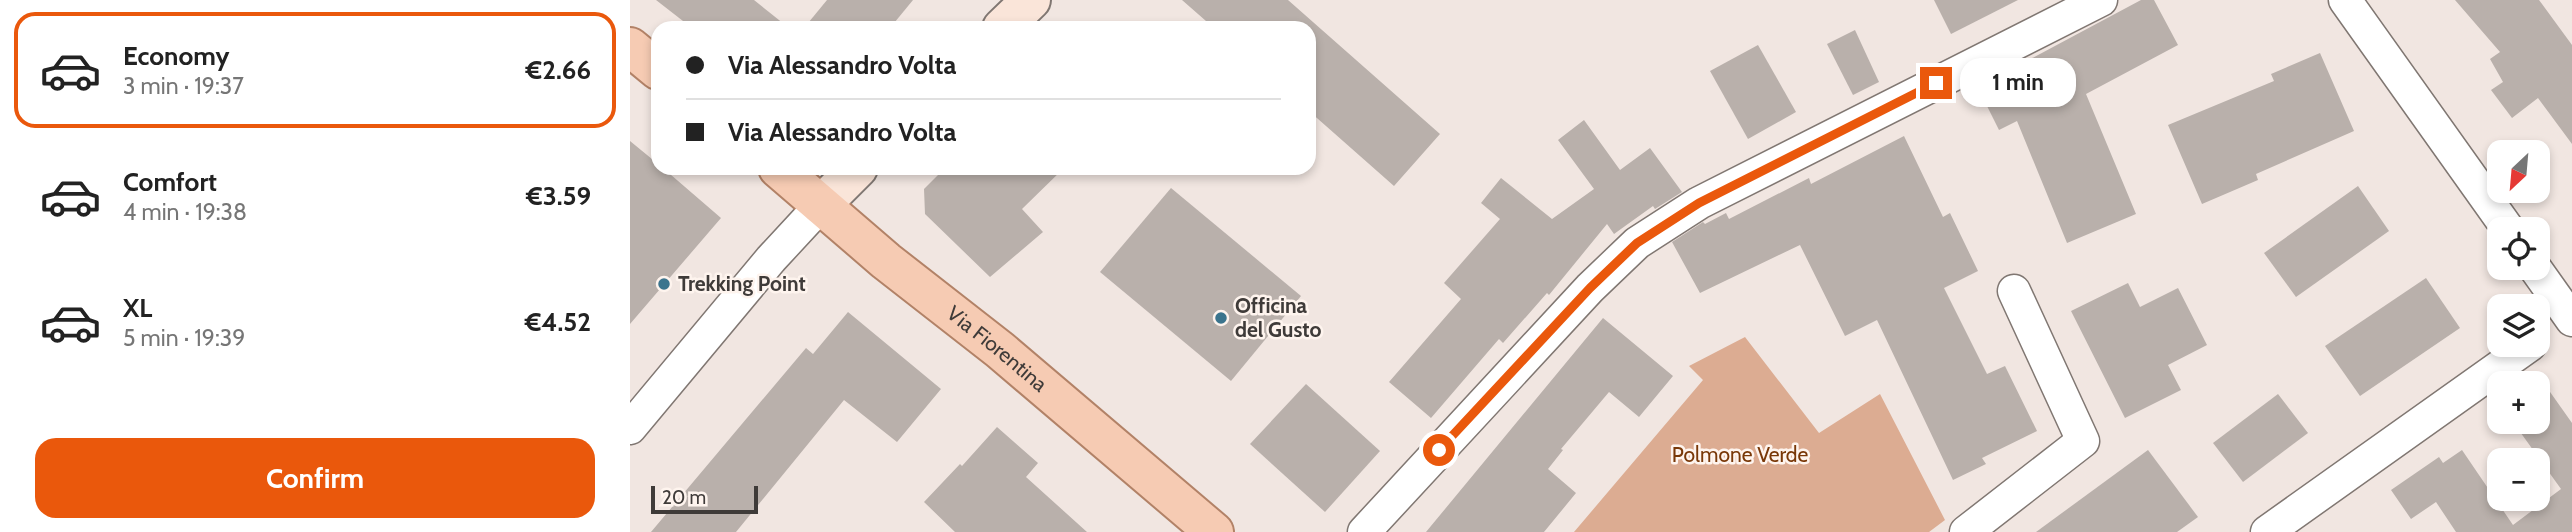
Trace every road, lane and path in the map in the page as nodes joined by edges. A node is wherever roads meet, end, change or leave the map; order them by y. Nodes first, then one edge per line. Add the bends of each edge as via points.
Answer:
1 (1031, 0) edge
2 (2101, 0) edge
3 (2345, 0) edge
4 (1009, 21) edge
5 (630, 47) edge
6 (651, 64) edge
7 (786, 175) edge
8 (851, 175) edge
9 (821, 205) junction
10 (2499, 217) edge
11 (2544, 280) edge
12 (2014, 291) dead end
13 (2571, 317) edge
14 (2550, 331) edge
15 (2513, 357) edge
16 (630, 428) edge
17 (1214, 532) edge
18 (1364, 532) edge
19 (1966, 532) edge
20 (2267, 532) edge

1 - 4 street
2 - 18 street via 1699,203 1637,243
3 - 10 street
5 - 6 main road
7 - 9 main road, Via Fiorentina
8 - 9 street
9 - 16 street
9 - 17 main road, Via Fiorentina
11 - 13 street
12 - 19 street via 2083,441
13 - 14 street
15 - 20 street

